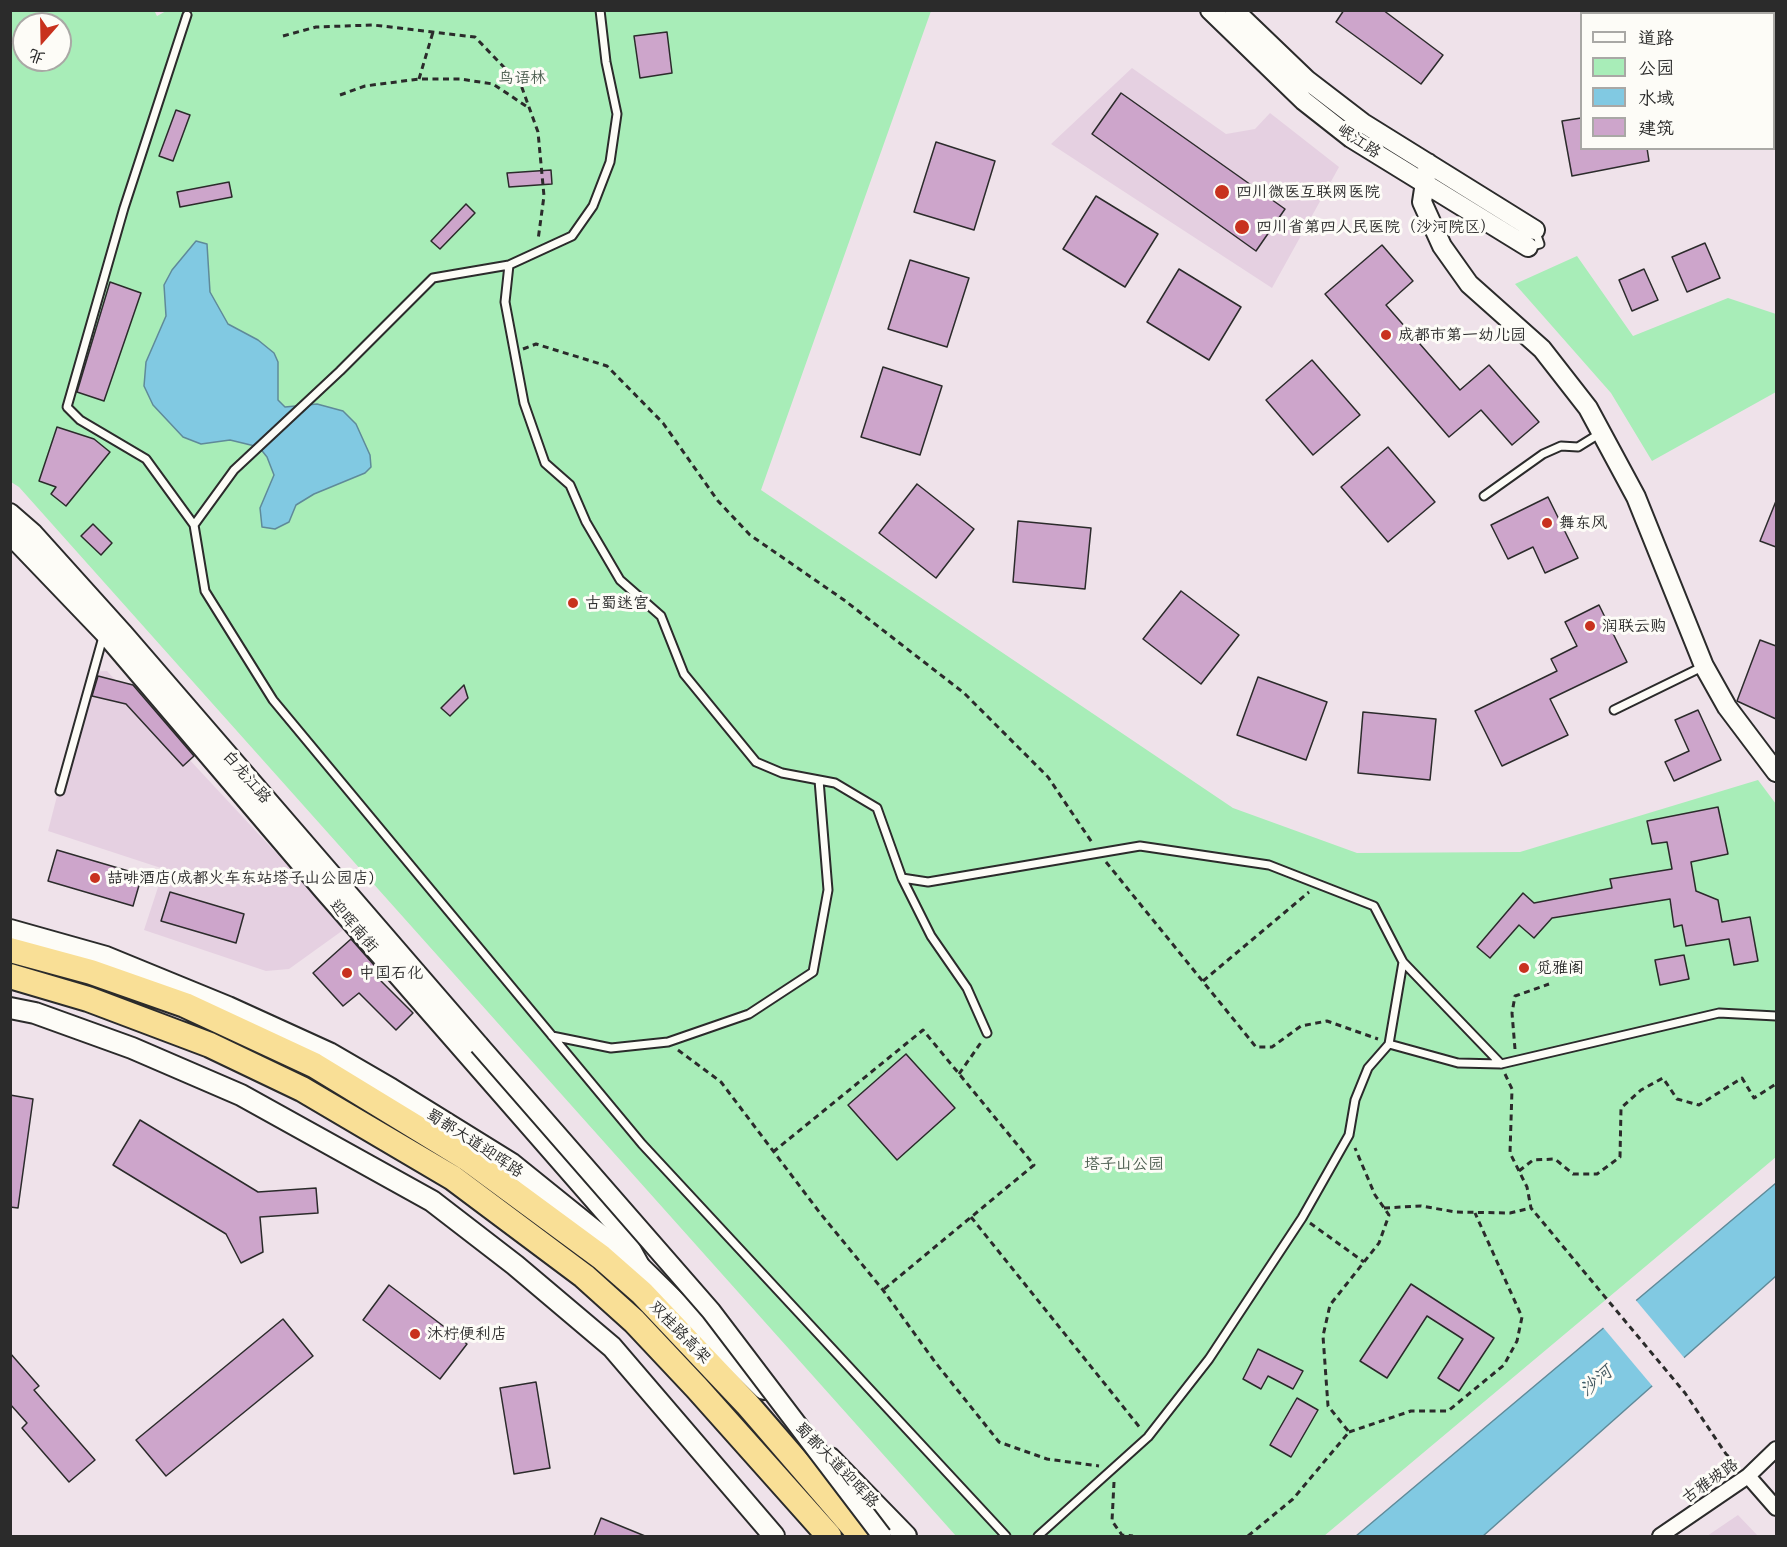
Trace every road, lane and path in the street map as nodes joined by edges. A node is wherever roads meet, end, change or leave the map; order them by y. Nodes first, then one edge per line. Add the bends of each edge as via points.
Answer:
1 (600, 10) edge
2 (1210, 10) edge
3 (1234, 10) edge
4 (188, 15) dead end
5 (433, 32) junction
6 (283, 36) dead end
7 (419, 79) junction
8 (340, 95) dead end
9 (530, 109) junction
10 (1428, 163) junction
11 (1425, 183) junction
12 (536, 253) junction
13 (510, 265) junction
14 (516, 351) junction
15 (1601, 432) junction
16 (1484, 496) dead end
17 (10, 513) edge
18 (194, 525) junction
19 (10, 535) edge
20 (104, 633) junction
21 (1704, 666) junction
22 (1614, 710) dead end
23 (1776, 772) edge
24 (819, 780) junction
25 (60, 791) dead end
26 (1099, 853) junction
27 (902, 878) junction
28 (1318, 884) junction
29 (10, 930) edge
30 (10, 950) edge
31 (1403, 962) junction
32 (10, 976) edge
33 (1203, 981) junction
34 (1548, 984) dead end
35 (10, 1006) edge
36 (228, 1007) junction
37 (1776, 1016) edge
38 (987, 1033) joint
39 (552, 1036) junction
40 (668, 1042) junction
41 (1389, 1044) junction
42 (305, 1060) junction
43 (1516, 1060) junction
44 (1501, 1064) junction
45 (959, 1074) junction
46 (1776, 1084) edge
47 (1349, 1135) junction
48 (773, 1152) junction
49 (468, 1159) joint
50 (1519, 1171) junction
51 (1384, 1208) junction
52 (1531, 1208) junction
53 (1475, 1213) junction
54 (971, 1217) junction
55 (1302, 1218) junction
56 (1364, 1262) junction
57 (641, 1268) junction
58 (883, 1290) junction
59 (1349, 1432) junction
60 (1148, 1437) junction
61 (1776, 1449) edge
62 (1114, 1468) junction
63 (1748, 1476) junction
64 (1776, 1508) edge
65 (774, 1536) edge
66 (829, 1536) edge
67 (861, 1536) edge
68 (882, 1536) edge
69 (906, 1536) edge
70 (1006, 1536) edge
71 (1038, 1536) edge
72 (1133, 1536) edge
73 (1248, 1536) edge
74 (1660, 1536) edge

1 - 12 lane via 617,114 610,162 593,206 572,236
2 - 11 street, 岷江路 via 1304,101 1351,138
3 - 10 street, 岷江路 via 1307,80 1364,123
4 - 18 lane via 124,208 67,407 80,420 146,459
5 - 6 path via 373,25 316,27
5 - 7 path
5 - 9 path via 475,37 521,85
7 - 8 path via 366,86
7 - 9 path via 493,84
9 - 12 path via 538,132 544,196
10 - 11 street
10 - 11 street, 岷江路 via 1531,238
11 - 15 street via 1422,201 1442,246 1460,274 1548,356 1588,408
12 - 13 lane
13 - 14 lane via 506,302
13 - 18 lane via 433,278 234,470
14 - 24 lane via 524,403 545,463 570,485 586,522 620,580 661,616 684,674 756,762 782,773
14 - 26 path via 536,344 608,366 663,423 718,501 750,535 844,600 964,693 1048,777
15 - 16 lane via 1578,447 1561,446 1543,454
15 - 21 street via 1636,497
17 - 68 street, 白龙江路, bridge via 117,625 711,1311
18 - 39 lane via 206,591 273,700
19 - 20 street, 迎晖南街
20 - 25 lane
20 - 57 street, 迎晖南街 via 330,899 621,1231
21 - 22 lane
21 - 23 street via 1728,707
24 - 27 lane via 835,783 877,808
24 - 40 lane via 828,890 813,972 749,1014
26 - 27 lane via 928,882
26 - 28 lane via 1140,846 1269,865
26 - 33 path
27 - 38 lane via 931,936 967,988
28 - 31 lane via 1374,906
28 - 33 path
29 - 36 main road, 蜀都大道迎晖路 via 106,957
30 - 42 highway, 蜀都大道迎晖路 via 91,972 185,1005
31 - 41 lane
31 - 44 lane
32 - 66 highway, 双桂路高架 via 88,999 210,1045 302,1089 453,1179 584,1276 634,1321
33 - 41 path via 1256,1047 1272,1047 1301,1026 1327,1021
34 - 43 path via 1515,996 1512,1013
35 - 65 main road via 132,1048 241,1095 432,1201 612,1347
36 - 42 main road
36 - 57 main road, 蜀都大道迎晖路 via 328,1053 512,1164
37 - 43 lane via 1719,1013
38 - 45 path
39 - 40 lane via 611,1048
39 - 70 lane via 642,1144
40 - 48 path via 721,1082
41 - 44 lane via 1458,1064
41 - 47 lane via 1368,1068 1355,1100
42 - 49 highway, 蜀都大道迎晖路
43 - 44 lane
44 - 50 path via 1512,1089 1510,1154
45 - 48 path via 923,1030
45 - 54 path via 1034,1165
46 - 50 path via 1754,1098 1742,1078 1699,1105 1677,1099 1663,1078 1641,1090 1621,1108 1620,1157 1597,1174 1573,1174 1555,1159 1533,1160
47 - 51 path
47 - 55 lane
48 - 58 path
49 - 67 highway, 双桂路高架 via 601,1257 642,1293 747,1404
50 - 52 path
51 - 53 path via 1421,1206
51 - 56 path via 1389,1215 1379,1243
52 - 53 path via 1510,1214
52 - 63 path via 1685,1393 1726,1454
53 - 59 path via 1522,1317 1517,1341 1504,1365 1448,1411 1411,1411
54 - 58 path
54 - 60 path
55 - 56 path
55 - 60 lane via 1209,1359
56 - 59 path via 1330,1305 1323,1336 1328,1406
57 - 69 main road, 蜀都大道迎晖路
58 - 62 path via 934,1362 999,1442 1047,1459
59 - 73 path via 1293,1499
60 - 62 lane
61 - 63 street, 古雅坡路
62 - 71 lane
62 - 72 path via 1112,1521 1122,1535
63 - 64 street
63 - 74 street, 古雅坡路

